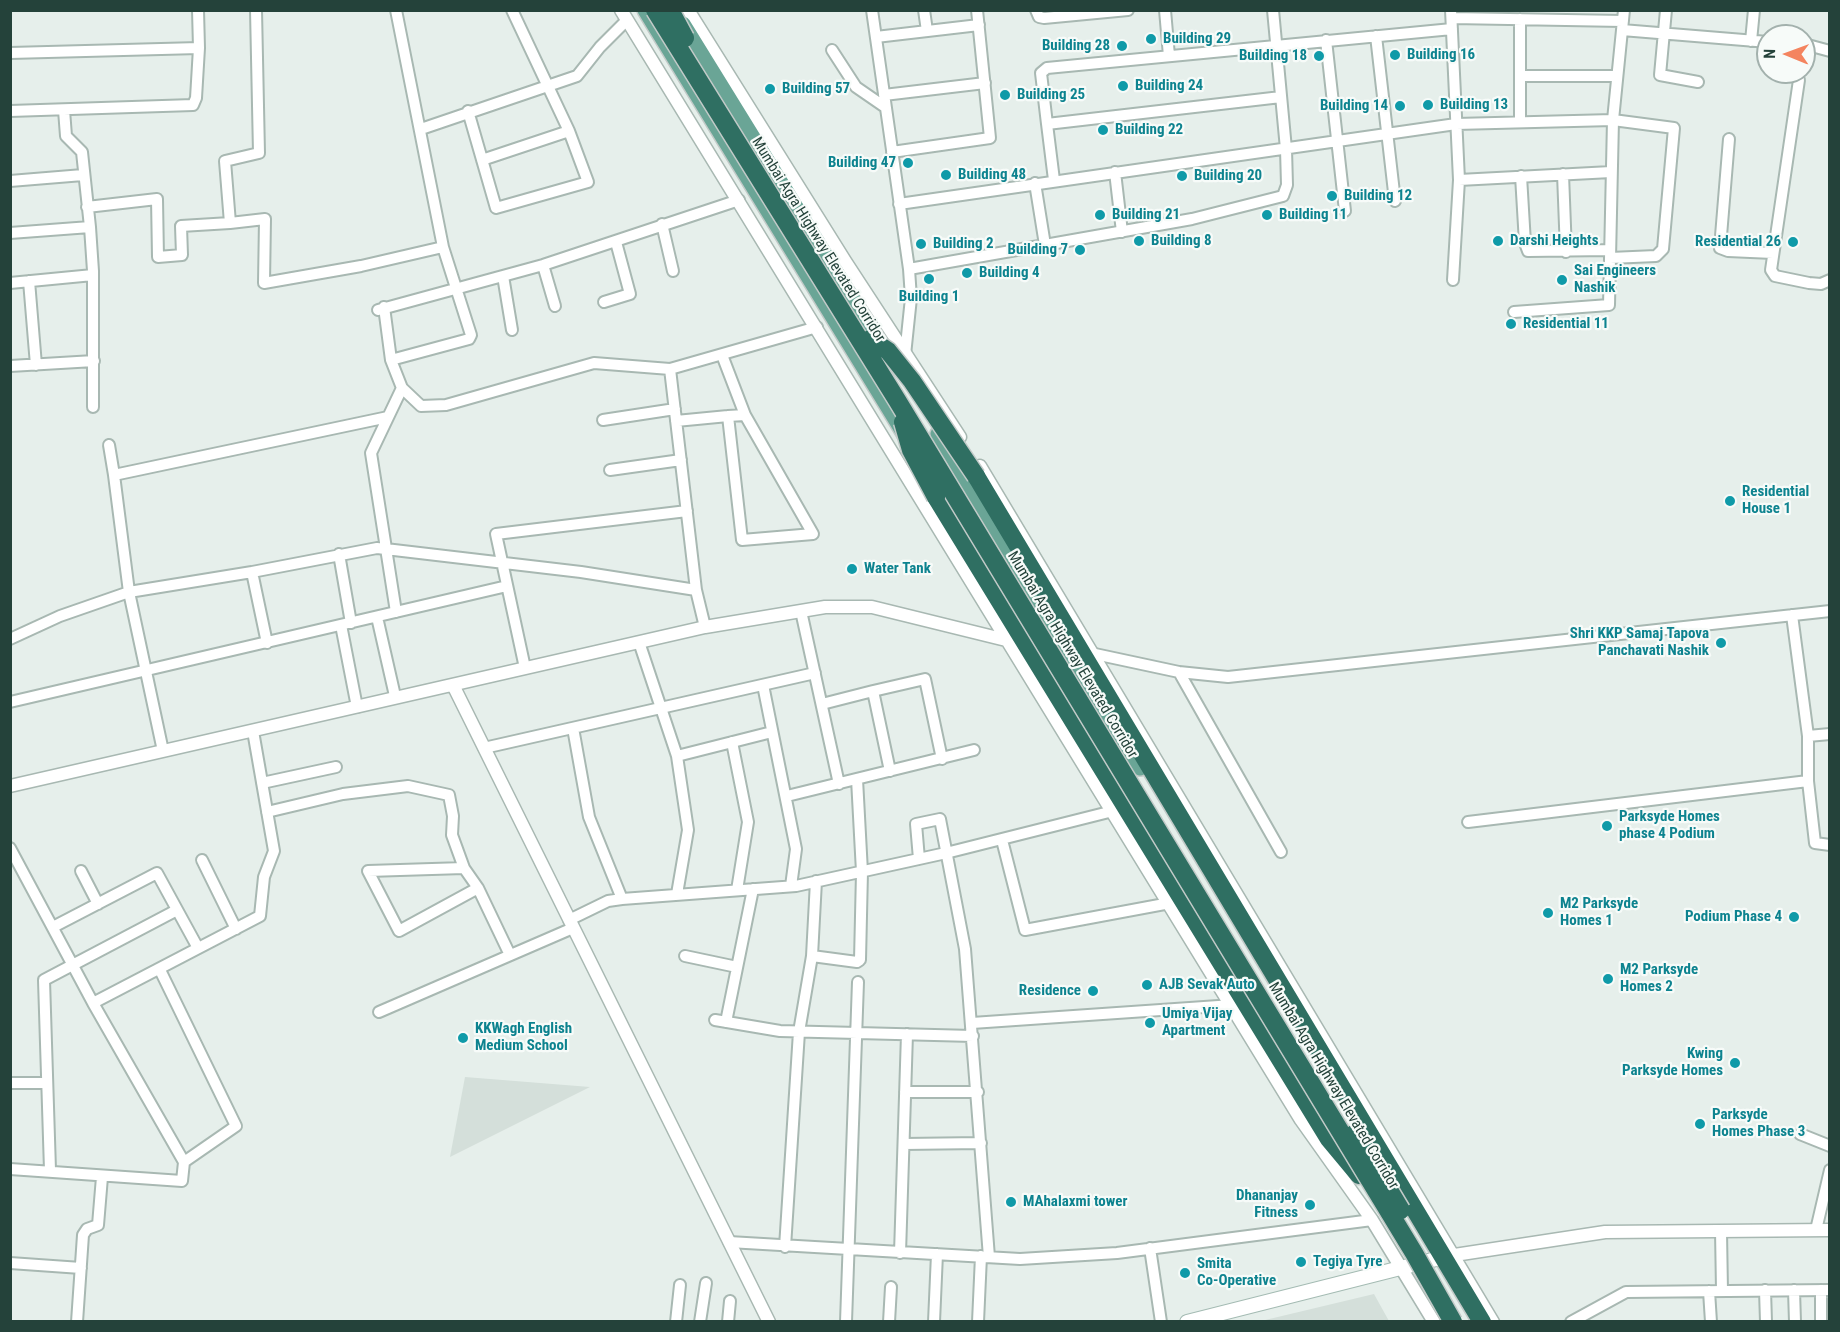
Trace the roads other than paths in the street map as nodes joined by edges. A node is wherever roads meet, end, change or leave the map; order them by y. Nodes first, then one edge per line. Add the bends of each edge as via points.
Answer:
1 (198, 10) edge
2 (256, 10) edge
3 (396, 10) edge
4 (512, 10) edge
5 (645, 10) edge
6 (655, 10) edge
7 (670, 10) edge
8 (676, 10) edge
9 (688, 10) edge
10 (872, 10) edge
11 (924, 10) edge
12 (977, 10) edge
13 (1036, 10) edge
14 (1128, 10) edge
15 (1165, 10) edge
16 (1273, 10) edge
17 (1666, 10) edge
18 (1754, 10) edge
19 (1114, 11) edge
20 (624, 15) edge
21 (1452, 19) edge
22 (1520, 19) junction
23 (1623, 21) edge
24 (979, 25) junction
25 (927, 31) junction
26 (1664, 33) junction
27 (1376, 36) junction
28 (876, 37) junction
29 (1326, 40) junction
30 (1751, 41) junction
31 (1756, 41) edge
32 (1276, 45) junction
33 (199, 48) junction
34 (832, 50) dead end
35 (10, 53) edge
36 (1169, 56) junction
37 (1520, 76) junction
38 (1617, 76) junction
39 (1698, 82) dead end
40 (986, 83) junction
41 (1798, 84) edge
42 (547, 86) junction
43 (884, 95) junction
44 (1281, 97) junction
45 (885, 107) junction
46 (64, 110) junction
47 (10, 111) edge
48 (468, 111) junction
49 (1613, 120) junction
50 (1520, 122) junction
51 (1047, 124) junction
52 (1456, 124) junction
53 (421, 129) junction
54 (569, 131) junction
55 (1388, 134) junction
56 (1729, 138) dead end
57 (1338, 141) junction
58 (1286, 148) junction
59 (892, 152) junction
60 (482, 160) junction
61 (1115, 172) junction
62 (1611, 172) junction
63 (1563, 174) junction
64 (83, 176) junction
65 (1521, 176) junction
66 (1054, 180) junction
67 (1459, 180) junction
68 (10, 181) edge
69 (1035, 183) junction
70 (740, 200) junction
71 (1395, 201) dead end
72 (899, 204) junction
73 (87, 207) junction
74 (1345, 211) dead end
75 (230, 223) junction
76 (662, 224) junction
77 (90, 227) junction
78 (1122, 232) junction
79 (10, 233) edge
80 (616, 242) junction
81 (1045, 245) junction
82 (443, 247) junction
83 (1566, 252) junction
84 (1773, 253) junction
85 (1610, 254) junction
86 (543, 265) junction
87 (909, 269) junction
88 (673, 271) dead end
89 (93, 275) junction
90 (503, 276) junction
91 (1453, 280) dead end
92 (1830, 280) edge
93 (28, 281) junction
94 (10, 283) edge
95 (455, 287) junction
96 (604, 302) dead end
97 (555, 306) dead end
98 (1514, 312) dead end
99 (817, 327) junction
100 (513, 330) dead end
101 (870, 339) junction
102 (722, 355) junction
103 (905, 355) junction
104 (391, 360) junction
105 (94, 361) junction
106 (36, 364) junction
107 (10, 366) edge
108 (670, 369) junction
109 (402, 388) junction
110 (897, 400) junction
111 (93, 407) dead end
112 (675, 409) junction
113 (745, 415) junction
114 (728, 416) junction
115 (388, 417) junction
116 (603, 420) dead end
117 (676, 421) junction
118 (110, 445) dead end
119 (681, 460) junction
120 (610, 470) dead end
121 (114, 475) junction
122 (687, 511) junction
123 (385, 549) junction
124 (339, 554) junction
125 (502, 561) junction
126 (252, 572) junction
127 (507, 586) junction
128 (696, 590) junction
129 (129, 592) junction
130 (801, 611) junction
131 (1830, 611) edge
132 (396, 612) junction
133 (1792, 615) junction
134 (377, 617) junction
135 (346, 624) junction
136 (705, 627) junction
137 (10, 639) edge
138 (1010, 641) junction
139 (639, 642) junction
140 (267, 643) junction
141 (1095, 654) junction
142 (525, 668) junction
143 (146, 672) junction
144 (1179, 672) junction
145 (814, 673) junction
146 (453, 685) junction
147 (762, 685) junction
148 (873, 691) junction
149 (395, 696) junction
150 (10, 702) edge
151 (822, 704) junction
152 (357, 707) junction
153 (661, 708) junction
154 (573, 728) junction
155 (253, 731) junction
156 (772, 732) junction
157 (1830, 734) edge
158 (1808, 736) junction
159 (732, 742) junction
160 (484, 748) junction
161 (974, 750) dead end
162 (163, 751) junction
163 (677, 756) junction
164 (942, 759) junction
165 (336, 767) dead end
166 (890, 771) junction
167 (857, 779) junction
168 (1808, 781) junction
169 (262, 783) junction
170 (839, 784) junction
171 (10, 786) edge
172 (787, 796) junction
173 (1113, 811) junction
174 (267, 812) junction
175 (1467, 822) dead end
176 (1002, 840) junction
177 (1830, 845) edge
178 (10, 848) edge
179 (1281, 852) dead end
180 (946, 853) junction
181 (919, 859) junction
182 (202, 860) dead end
183 (464, 868) junction
184 (81, 871) dead end
185 (862, 872) junction
186 (816, 881) junction
187 (790, 886) junction
188 (478, 888) junction
189 (753, 889) junction
190 (737, 890) junction
191 (677, 894) junction
192 (622, 899) junction
193 (1170, 903) junction
194 (98, 904) junction
195 (177, 910) junction
196 (571, 924) junction
197 (53, 927) junction
198 (236, 929) junction
199 (198, 948) junction
200 (510, 955) junction
201 (685, 956) dead end
202 (812, 956) junction
203 (73, 966) junction
204 (737, 967) junction
205 (160, 970) junction
206 (858, 982) dead end
207 (93, 1003) junction
208 (1233, 1005) junction
209 (379, 1012) dead end
210 (972, 1023) junction
211 (799, 1032) junction
212 (856, 1033) junction
213 (907, 1034) junction
214 (973, 1036) junction
215 (10, 1083) edge
216 (46, 1083) junction
217 (905, 1092) junction
218 (978, 1092) junction
219 (1800, 1134) dead end
220 (981, 1143) junction
221 (904, 1144) junction
222 (1830, 1146) edge
223 (184, 1162) junction
224 (10, 1169) edge
225 (50, 1170) junction
226 (1830, 1170) edge
227 (1359, 1174) junction
228 (102, 1177) junction
229 (1372, 1220) junction
230 (1816, 1230) junction
231 (1830, 1230) edge
232 (1721, 1231) junction
233 (729, 1242) junction
234 (785, 1247) junction
235 (1150, 1248) junction
236 (848, 1250) junction
237 (900, 1252) junction
238 (937, 1254) junction
239 (985, 1257) junction
240 (1445, 1257) junction
241 (10, 1263) edge
242 (1408, 1267) junction
243 (81, 1268) junction
244 (706, 1283) dead end
245 (680, 1285) dead end
246 (891, 1287) dead end
247 (1765, 1290) junction
248 (1794, 1290) junction
249 (1825, 1290) edge
250 (1709, 1291) junction
251 (1722, 1291) junction
252 (730, 1301) dead end
253 (1592, 1310) junction
254 (78, 1322) edge
255 (676, 1322) edge
256 (700, 1322) edge
257 (728, 1322) edge
258 (768, 1322) edge
259 (846, 1322) edge
260 (889, 1322) edge
261 (934, 1322) edge
262 (978, 1322) edge
263 (1161, 1322) edge
264 (1187, 1322) edge
265 (1434, 1322) edge
266 (1445, 1322) edge
267 (1453, 1322) edge
268 (1466, 1322) edge
269 (1473, 1322) edge
270 (1482, 1322) edge
271 (1493, 1322) edge
272 (1571, 1322) edge
273 (1598, 1322) edge
274 (1711, 1322) edge
275 (1766, 1322) edge
276 (1795, 1322) edge
277 (1821, 1322) edge

1 - 33 street
2 - 75 street via 258,153 225,161
3 - 53 street
4 - 42 street
5 - 227 main road
6 - 110 highway, Mumbai Agra Highway Elevated Corridor, bridge
7 - 101 highway, Mumbai Agra Highway Elevated Corridor, bridge
8 - 240 main road
9 - 103 street
10 - 28 street
11 - 25 street
12 - 24 street
13 - 19 street via 1044,18
14 - 19 street
15 - 36 street
16 - 32 street
17 - 26 street
18 - 30 street
20 - 42 street via 577,76
20 - 70 street
21 - 22 street
21 - 27 street
21 - 52 street
22 - 23 street
22 - 37 street
23 - 26 street
23 - 38 street
24 - 25 street
24 - 40 street
25 - 28 street
26 - 30 street
26 - 39 street via 1660,75
27 - 29 street
27 - 55 street
28 - 43 street
29 - 32 street
29 - 57 street
30 - 31 street
32 - 36 street
32 - 44 street
33 - 35 street
33 - 46 street via 196,98 190,107
34 - 45 street via 856,87
36 - 51 street via 1045,68 1041,74
37 - 38 street
37 - 50 street
38 - 49 street
40 - 43 street
40 - 59 street via 989,138
41 - 84 street
42 - 48 street
42 - 54 street
43 - 45 street
44 - 51 street
44 - 58 street
45 - 59 street
46 - 47 street
46 - 64 street via 66,136 81,152
48 - 53 street
48 - 60 street
49 - 50 street
49 - 62 street
49 - 85 street via 1671,127 1675,131 1663,249 1656,256
50 - 52 street
51 - 66 street
52 - 55 street
52 - 67 street
53 - 82 street
54 - 60 street
54 - 60 street via 588,182 496,208
55 - 57 street
55 - 71 street
56 - 84 street via 1720,248
57 - 58 street
57 - 74 street
58 - 61 street
58 - 78 street via 1287,185 1283,196
59 - 72 street
61 - 66 street
61 - 78 street
62 - 63 street
62 - 85 street
63 - 65 street
63 - 83 street
64 - 68 street
64 - 73 street
65 - 67 street
65 - 83 street via 1528,251
66 - 69 street
67 - 91 street
69 - 72 street
69 - 81 street
70 - 76 street
70 - 99 street
72 - 87 street
73 - 75 street via 157,199 158,257 182,255 181,226
73 - 77 street
75 - 82 street via 265,219 264,283
76 - 80 street
76 - 88 street
77 - 79 street
77 - 89 street
78 - 81 street
80 - 86 street
80 - 96 street via 630,294
81 - 87 street
82 - 95 street
83 - 85 street
84 - 92 street via 1771,270 1775,276 1815,284
85 - 98 street via 1609,305
86 - 90 street
86 - 97 street
87 - 103 street via 911,298
89 - 93 street
89 - 105 street
90 - 95 street
90 - 100 street
93 - 94 street
93 - 106 street
95 - 104 street via 381,308
95 - 104 street via 470,338
99 - 102 street
99 - 138 street
101 - 240 highway, bridge via 888,351 912,381 976,476
101 - 268 highway, Mumbai Agra Highway Elevated Corridor, bridge via 1380,1173
102 - 108 street
102 - 113 street
103 - 141 street via 1003,502
104 - 109 street
105 - 106 street
105 - 111 street
106 - 107 street
108 - 109 street via 594,363 446,405 421,406
108 - 112 street
109 - 115 street
110 - 227 highway, bridge via 911,450 936,497 1329,1139
110 - 267 highway, Mumbai Agra Highway Elevated Corridor, bridge
112 - 116 street
112 - 117 street
113 - 114 street
113 - 114 street via 813,534 742,540
114 - 117 street
115 - 121 street
115 - 123 street via 371,453
117 - 119 street
118 - 121 street
119 - 120 street
119 - 122 street
121 - 129 street
122 - 125 street via 496,534
122 - 128 street
123 - 124 street
123 - 125 street
123 - 132 street
124 - 126 street
124 - 135 street
125 - 127 street
125 - 128 street
126 - 129 street
126 - 140 street
127 - 132 street
127 - 142 street
128 - 136 street
129 - 137 street via 60,616
129 - 143 street
130 - 136 street
130 - 138 street via 872,607
130 - 145 street
131 - 133 street
132 - 134 street
133 - 144 street via 1228,677
133 - 158 street
134 - 135 street
134 - 149 street
135 - 140 street
135 - 152 street
136 - 139 street
138 - 173 street
139 - 142 street
139 - 153 street
140 - 143 street
141 - 144 street
141 - 240 street
142 - 146 street
143 - 150 street
143 - 162 street
144 - 179 street
145 - 147 street
145 - 151 street
146 - 149 street
146 - 160 street
147 - 153 street
147 - 156 street
148 - 151 street
148 - 164 street via 925,679
148 - 166 street
149 - 152 street
151 - 170 street
152 - 155 street
153 - 154 street
153 - 163 street
154 - 160 street
154 - 192 street via 589,817
155 - 162 street
155 - 169 street
156 - 159 street
156 - 172 street
157 - 158 street
158 - 168 street
159 - 163 street
159 - 190 street via 748,822
160 - 196 street
161 - 164 street
162 - 171 street
163 - 191 street via 688,830
164 - 166 street
165 - 169 street
166 - 167 street
167 - 170 street
167 - 185 street
168 - 175 street
168 - 177 street via 1815,843
169 - 174 street
170 - 172 street
172 - 187 street via 796,849
173 - 176 street
173 - 193 street
174 - 183 street via 343,794 408,786 448,795 452,835
174 - 198 street via 274,851 264,877 261,916
176 - 180 street
176 - 193 street via 1025,930
178 - 197 street
180 - 181 street
180 - 181 street via 940,819 916,824
180 - 210 street via 965,949
181 - 185 street
182 - 198 street
183 - 188 street
183 - 188 street via 368,871 399,931
184 - 194 street
185 - 186 street
185 - 202 street via 860,960
186 - 187 street
186 - 202 street
187 - 189 street
188 - 200 street
189 - 190 street
189 - 204 street
190 - 191 street
191 - 192 street
192 - 196 street via 608,901
193 - 208 street
194 - 195 street via 157,873
194 - 197 street
195 - 199 street
195 - 203 street
196 - 200 street
196 - 233 street
197 - 203 street
198 - 199 street
199 - 205 street
200 - 209 street
201 - 204 street
202 - 211 street
203 - 207 street
203 - 216 street via 44,980
204 - 211 street via 720,1021
205 - 207 street
205 - 223 street via 236,1125
206 - 212 street
207 - 223 street
208 - 210 street
208 - 229 street via 1301,1120
210 - 214 street
211 - 212 street
211 - 234 street
212 - 213 street
212 - 236 street
213 - 214 street
213 - 217 street
214 - 218 street
215 - 216 street
216 - 225 street
217 - 218 street
217 - 221 street
218 - 220 street
219 - 222 street
220 - 221 street
220 - 239 street
221 - 237 street
223 - 228 street via 182,1181
224 - 225 street
225 - 228 street
226 - 230 street
227 - 242 main road
228 - 243 street via 98,1225 87,1228 83,1235
229 - 235 street
229 - 242 street
230 - 231 street
230 - 232 street
232 - 240 street via 1605,1232
232 - 251 street
233 - 234 street
233 - 258 street
234 - 236 street
235 - 239 street via 1073,1256
235 - 263 street
236 - 237 street
236 - 259 street
237 - 238 street
238 - 239 street
238 - 261 street
239 - 262 street
240 - 242 main road
240 - 269 main road
240 - 270 highway
240 - 271 street
241 - 243 street
242 - 264 main road
242 - 265 street
242 - 266 main road
243 - 254 street
244 - 256 street
245 - 255 street
246 - 260 street
247 - 248 street
247 - 251 street
247 - 275 street
248 - 249 street
248 - 276 street
249 - 277 street
250 - 251 street
250 - 253 street via 1626,1292
250 - 274 street
252 - 257 street
253 - 272 street
253 - 273 street

